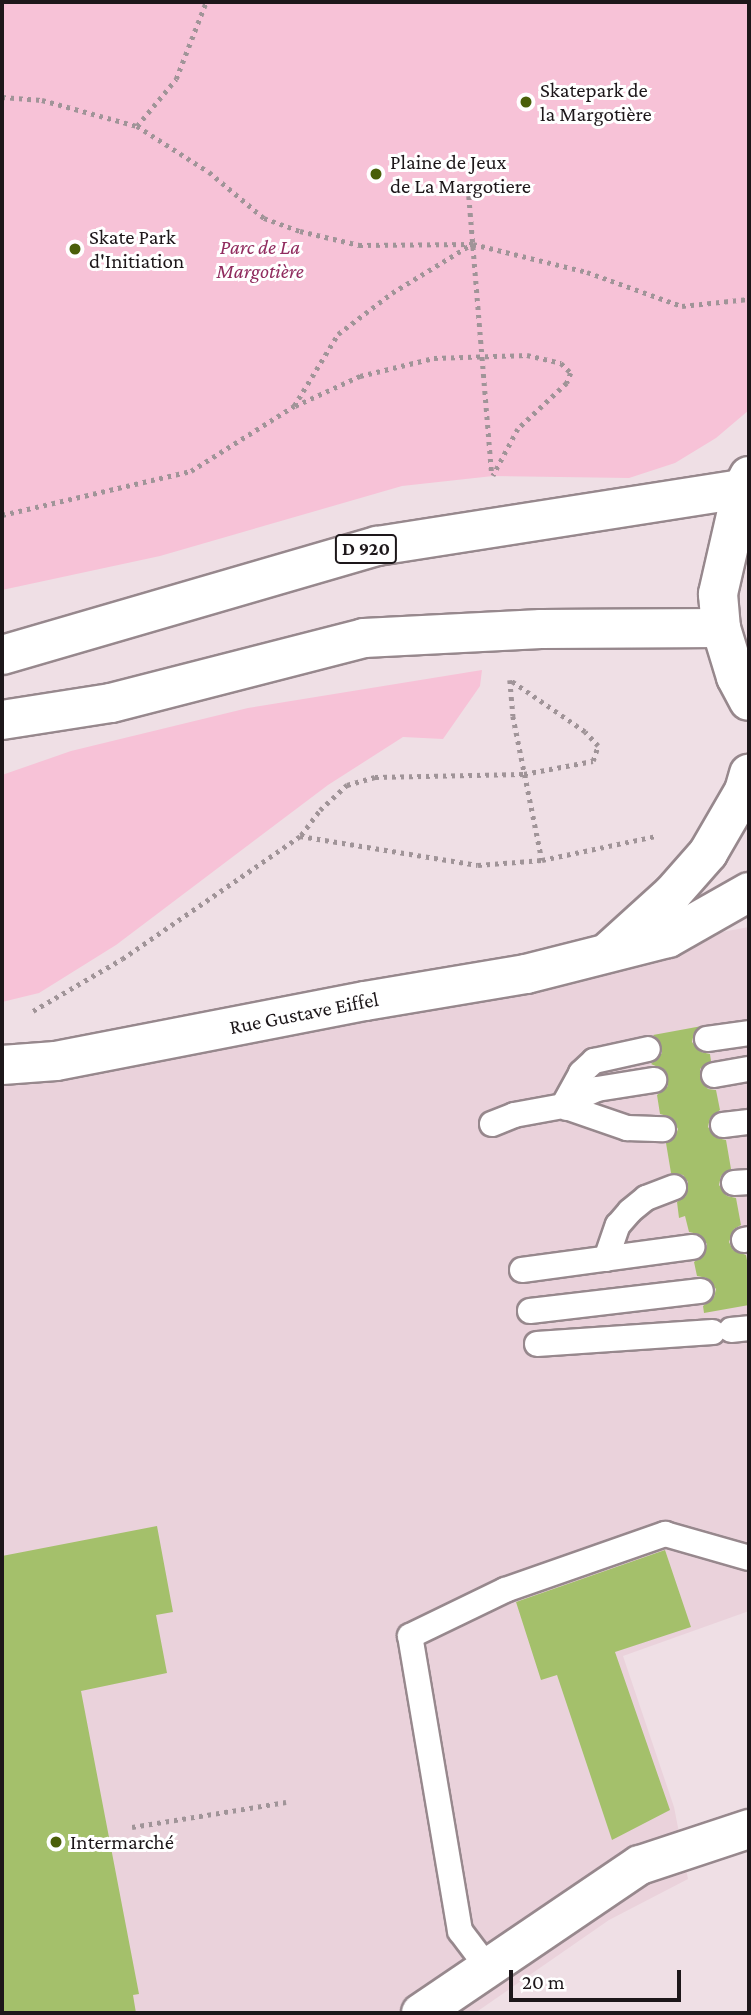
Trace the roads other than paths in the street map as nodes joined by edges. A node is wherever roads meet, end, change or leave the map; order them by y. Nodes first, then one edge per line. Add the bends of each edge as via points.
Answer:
1 (745, 482) edge
2 (722, 628) junction
3 (2, 656) edge
4 (749, 701) edge
5 (2, 720) edge
6 (749, 774) edge
7 (749, 892) edge
8 (606, 954) junction
9 (749, 1033) edge
10 (707, 1039) dead end
11 (648, 1049) dead end
12 (2, 1065) edge
13 (749, 1069) edge
14 (714, 1075) dead end
15 (654, 1080) dead end
16 (565, 1107) junction
17 (749, 1122) edge
18 (492, 1124) dead end
19 (723, 1125) dead end
20 (663, 1129) dead end
21 (674, 1187) dead end
22 (692, 1247) dead end
23 (606, 1259) junction
24 (522, 1270) dead end
25 (701, 1292) dead end
26 (530, 1311) dead end
27 (731, 1330) edge
28 (537, 1344) dead end
29 (749, 1558) edge
30 (749, 1829) edge
31 (488, 1968) junction
32 (421, 2013) edge

1 - 2 main road via 718,593
1 - 3 main road, D 920 via 377,546
2 - 4 main road via 736,677
2 - 5 main road via 541,629 364,638 111,703
6 - 8 main road, Rue Gustave Eiffel via 708,853 672,894
7 - 8 main road, Rue Gustave Eiffel via 668,938
8 - 12 main road, Rue Gustave Eiffel via 526,974 56,1061
9 - 10 lane
11 - 16 lane via 594,1061 582,1073
13 - 14 lane
15 - 16 lane via 597,1089
16 - 18 lane via 514,1115
16 - 20 lane via 627,1128
17 - 19 lane
21 - 23 lane via 646,1198 630,1211 618,1226
22 - 23 lane
23 - 24 lane
25 - 26 lane
27 - 28 lane
29 - 31 lane via 665,1534 505,1590 410,1636 460,1931
30 - 31 main road via 640,1865
31 - 32 main road

